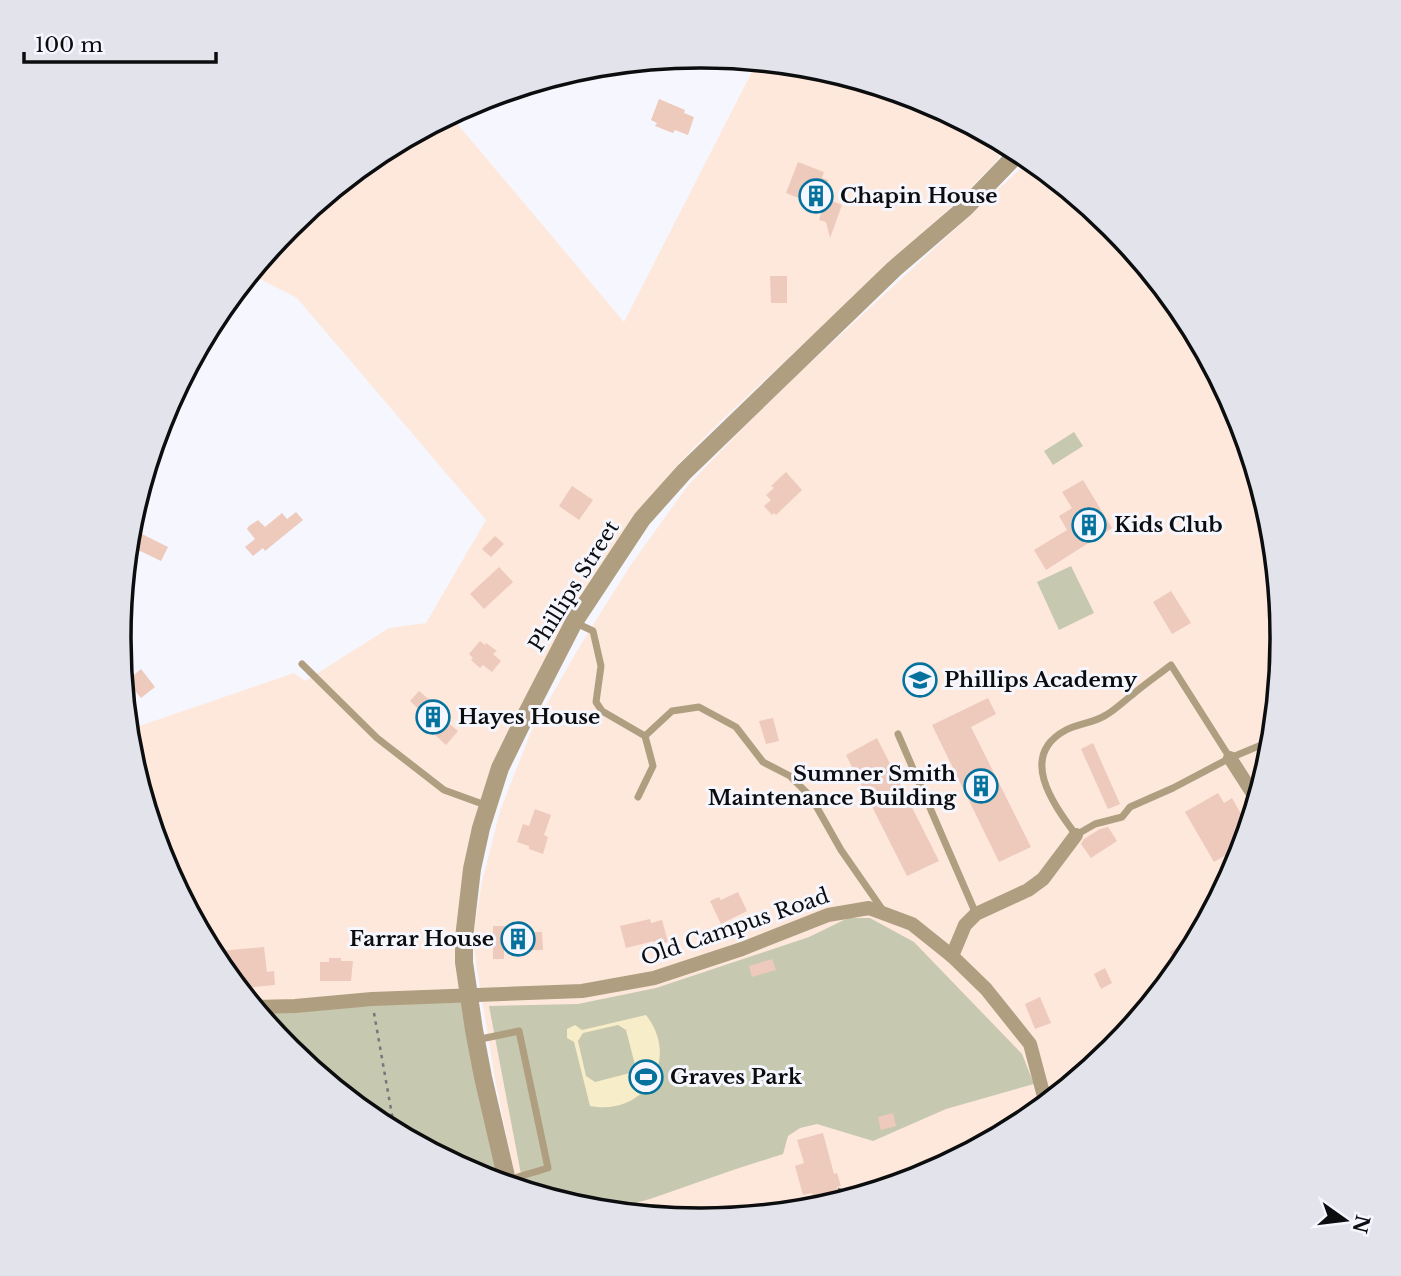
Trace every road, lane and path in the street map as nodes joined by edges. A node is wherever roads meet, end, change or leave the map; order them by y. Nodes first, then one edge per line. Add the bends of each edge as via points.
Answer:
1 (1011, 160) edge
2 (574, 622) junction
3 (302, 664) dead end
4 (898, 734) dead end
5 (645, 736) junction
6 (1260, 746) edge
7 (1230, 758) junction
8 (1250, 789) edge
9 (638, 797) dead end
10 (488, 806) junction
11 (1076, 835) junction
12 (885, 913) junction
13 (976, 914) junction
14 (952, 956) junction
15 (468, 996) junction
16 (372, 999) junction
17 (266, 1007) edge
18 (476, 1040) junction
19 (1043, 1093) edge
20 (392, 1117) edge
21 (506, 1174) edge
22 (518, 1178) edge
23 (838, 1189) dead end
24 (841, 1190) edge

1 - 2 street, Phillips Street via 684,472 642,519
2 - 5 lane via 593,631 601,666 596,702 602,711
2 - 10 street, Phillips Street via 500,768
3 - 10 lane via 377,738 444,790
4 - 13 lane
5 - 9 lane via 653,766
5 - 12 lane via 672,711 699,707 736,727 762,762 790,776 811,797
6 - 7 lane
7 - 8 street
7 - 11 lane via 1130,807 1122,817
7 - 11 lane via 1171,665 1106,716 1062,732 1044,750 1045,782
10 - 15 street, Phillips Street via 465,919
11 - 13 street via 1036,885
12 - 14 street, Old Campus Road via 912,924
12 - 15 street, Old Campus Road via 869,908 828,915 654,978 582,990
13 - 14 street via 965,925
14 - 19 street, Old Campus Road via 986,989 1030,1044
15 - 16 street, Old Campus Road
15 - 18 street, Phillips Street
16 - 17 street, Old Campus Road
16 - 20 path
18 - 21 street, Phillips Street
18 - 22 lane via 519,1031 548,1168
23 - 24 path

